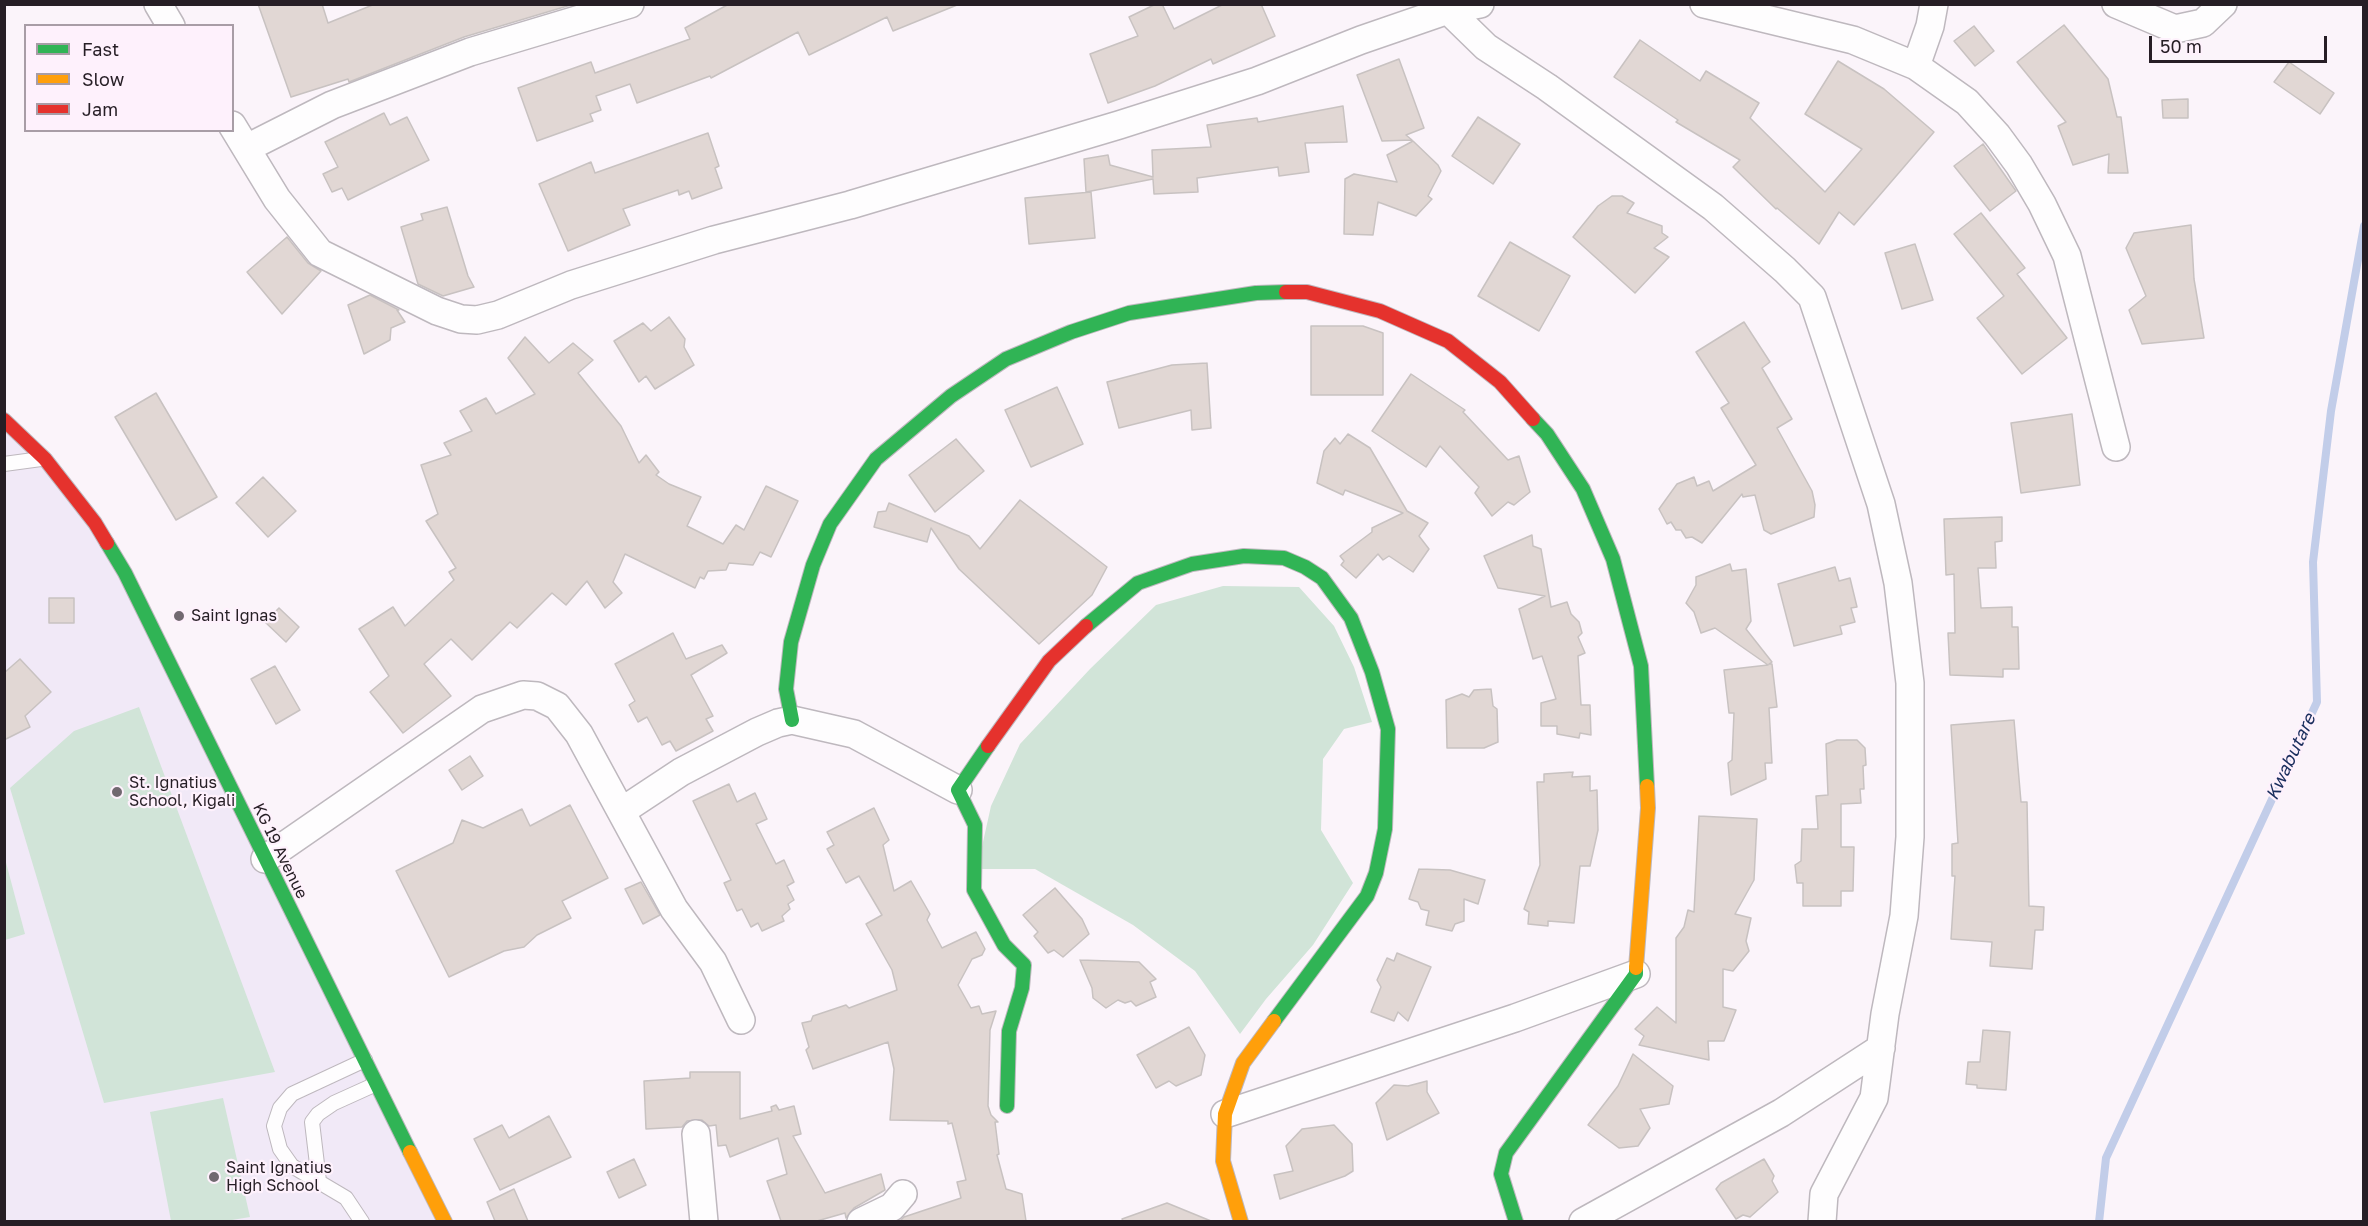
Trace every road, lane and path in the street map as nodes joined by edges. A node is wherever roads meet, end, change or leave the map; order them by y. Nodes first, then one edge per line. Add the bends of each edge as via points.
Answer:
1 (158, 4) edge
2 (630, 4) edge
3 (1480, 4) edge
4 (1704, 4) edge
5 (1934, 4) edge
6 (2116, 4) edge
7 (2223, 4) edge
8 (1448, 10) junction
9 (170, 24) edge
10 (1916, 66) junction
11 (234, 128) edge
12 (247, 148) junction
13 (7, 425) edge
14 (2116, 447) dead end
15 (45, 459) junction
16 (4, 464) edge
17 (792, 720) junction
18 (958, 790) junction
19 (622, 812) junction
20 (265, 859) junction
21 (1636, 974) junction
22 (741, 1020) dead end
23 (1881, 1048) junction
24 (365, 1060) junction
25 (376, 1083) junction
26 (1007, 1106) dead end
27 (1225, 1114) junction
28 (696, 1134) dead end
29 (319, 1181) junction
30 (903, 1194) dead end
31 (362, 1221) edge
32 (445, 1221) edge
33 (704, 1221) edge
34 (861, 1221) edge
35 (1241, 1221) edge
36 (1516, 1221) edge
37 (1583, 1221) edge
38 (1822, 1221) edge

1 - 9 street
2 - 12 street via 470,52 332,105
3 - 8 street
4 - 10 street via 1852,40
5 - 10 street
6 - 7 street via 2175,29 2203,23
8 - 12 street via 1257,81 850,205 714,240 571,285 477,320 437,311 320,253 277,200
8 - 23 street via 1486,47 1713,207 1812,297 1881,504 1898,583 1910,683 1910,837 1905,916
10 - 14 street via 1967,102 1997,135 2042,204 2067,256
11 - 12 street
13 - 15 street, KG 19 Avenue
15 - 16 lane
15 - 20 street, KG 19 Avenue via 95,523 126,573
17 - 18 street via 854,734
17 - 19 street via 757,732 681,772
17 - 21 street via 786,689 791,642 813,565 830,524 876,459 951,396 1006,359 1129,313 1256,293 1307,292 1380,311 1448,341 1500,382 1547,434 1582,489 1613,559 1641,666 1648,808
18 - 26 street via 975,825 974,890 1004,945 1024,965 1022,988 1009,1031
18 - 27 street via 1049,660 1138,583 1192,564 1244,556 1284,558 1322,578 1351,618 1388,729 1385,829 1367,896 1243,1063
19 - 20 street via 579,734 557,706 537,696 523,695 482,709
19 - 22 street via 674,909 713,962
20 - 24 street, KG 19 Avenue
21 - 27 street
21 - 36 street via 1506,1153 1501,1174
23 - 37 street via 1781,1113
23 - 38 street via 1874,1098 1824,1194
24 - 25 street, KG 19 Avenue
24 - 29 lane via 292,1094 280,1108 274,1126 280,1149 292,1166
25 - 29 lane via 334,1103 312,1122
25 - 32 street, KG 19 Avenue
27 - 35 street via 1222,1161
28 - 33 street
29 - 31 lane via 346,1198
30 - 34 street via 892,1207

